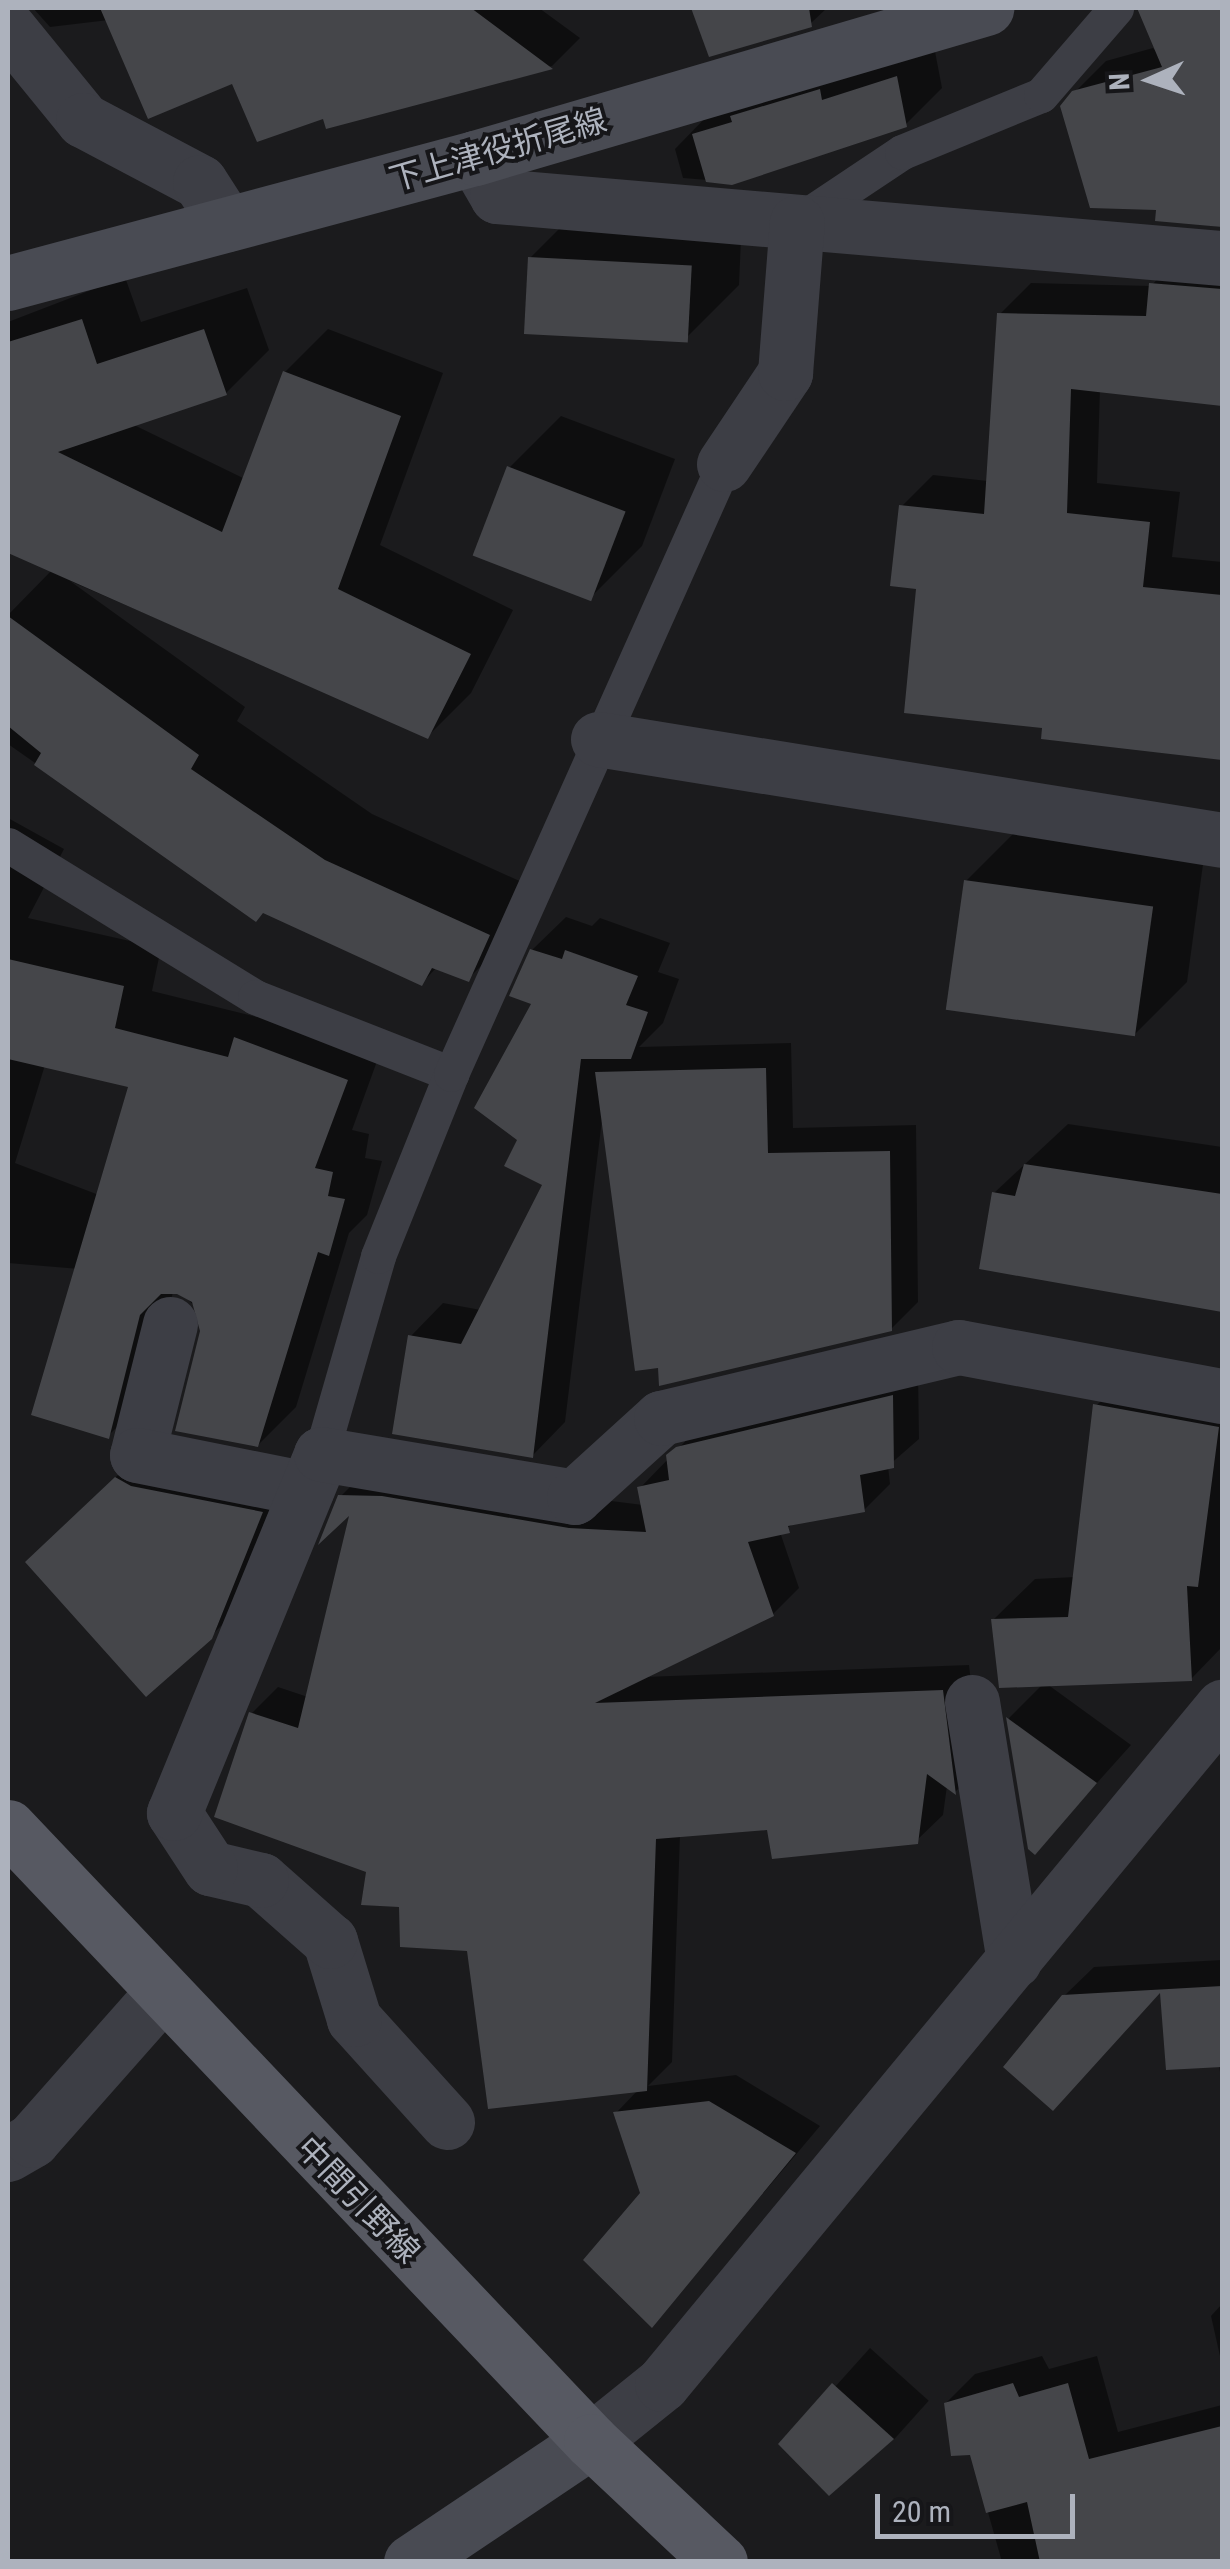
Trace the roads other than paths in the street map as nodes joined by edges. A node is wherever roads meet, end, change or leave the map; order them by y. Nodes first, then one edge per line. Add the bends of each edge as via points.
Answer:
1 (986, 8) edge
2 (1116, 8) edge
3 (8, 28) edge
4 (475, 158) junction
5 (797, 222) junction
6 (227, 224) junction
7 (1222, 258) edge
8 (8, 283) edge
9 (724, 464) joint
10 (598, 739) junction
11 (1222, 840) edge
12 (8, 845) edge
13 (451, 1074) junction
14 (170, 1324) dead end
15 (1222, 1396) edge
16 (314, 1472) junction
17 (972, 1702) dead end
18 (1222, 1707) edge
19 (8, 1827) edge
20 (1014, 1961) junction
21 (160, 1994) junction
22 (446, 2122) dead end
23 (8, 2154) edge
24 (591, 2441) junction
25 (411, 2562) edge
26 (720, 2562) edge

1 - 4 main road, 下上津役折尾線
2 - 5 lane via 1041,94 902,152
3 - 6 street via 83,120 200,182
4 - 5 street via 497,196
4 - 6 main road, 下上津役折尾線
5 - 7 street
5 - 9 street via 786,373
6 - 8 main road, 下上津役折尾線
9 - 10 lane
10 - 11 street
10 - 13 lane
12 - 13 lane via 255,997
13 - 16 lane via 378,1256
14 - 16 street via 137,1455
15 - 16 street via 959,1347 661,1418 574,1497
16 - 22 street via 174,1813 210,1868 260,1880 330,1941 354,2019
17 - 20 street
18 - 20 street
19 - 21 main road, 中間引野線
20 - 24 street via 662,2384
21 - 23 street via 32,2140
21 - 24 main road, 中間引野線
24 - 25 main road
24 - 26 main road, 中間引野線

